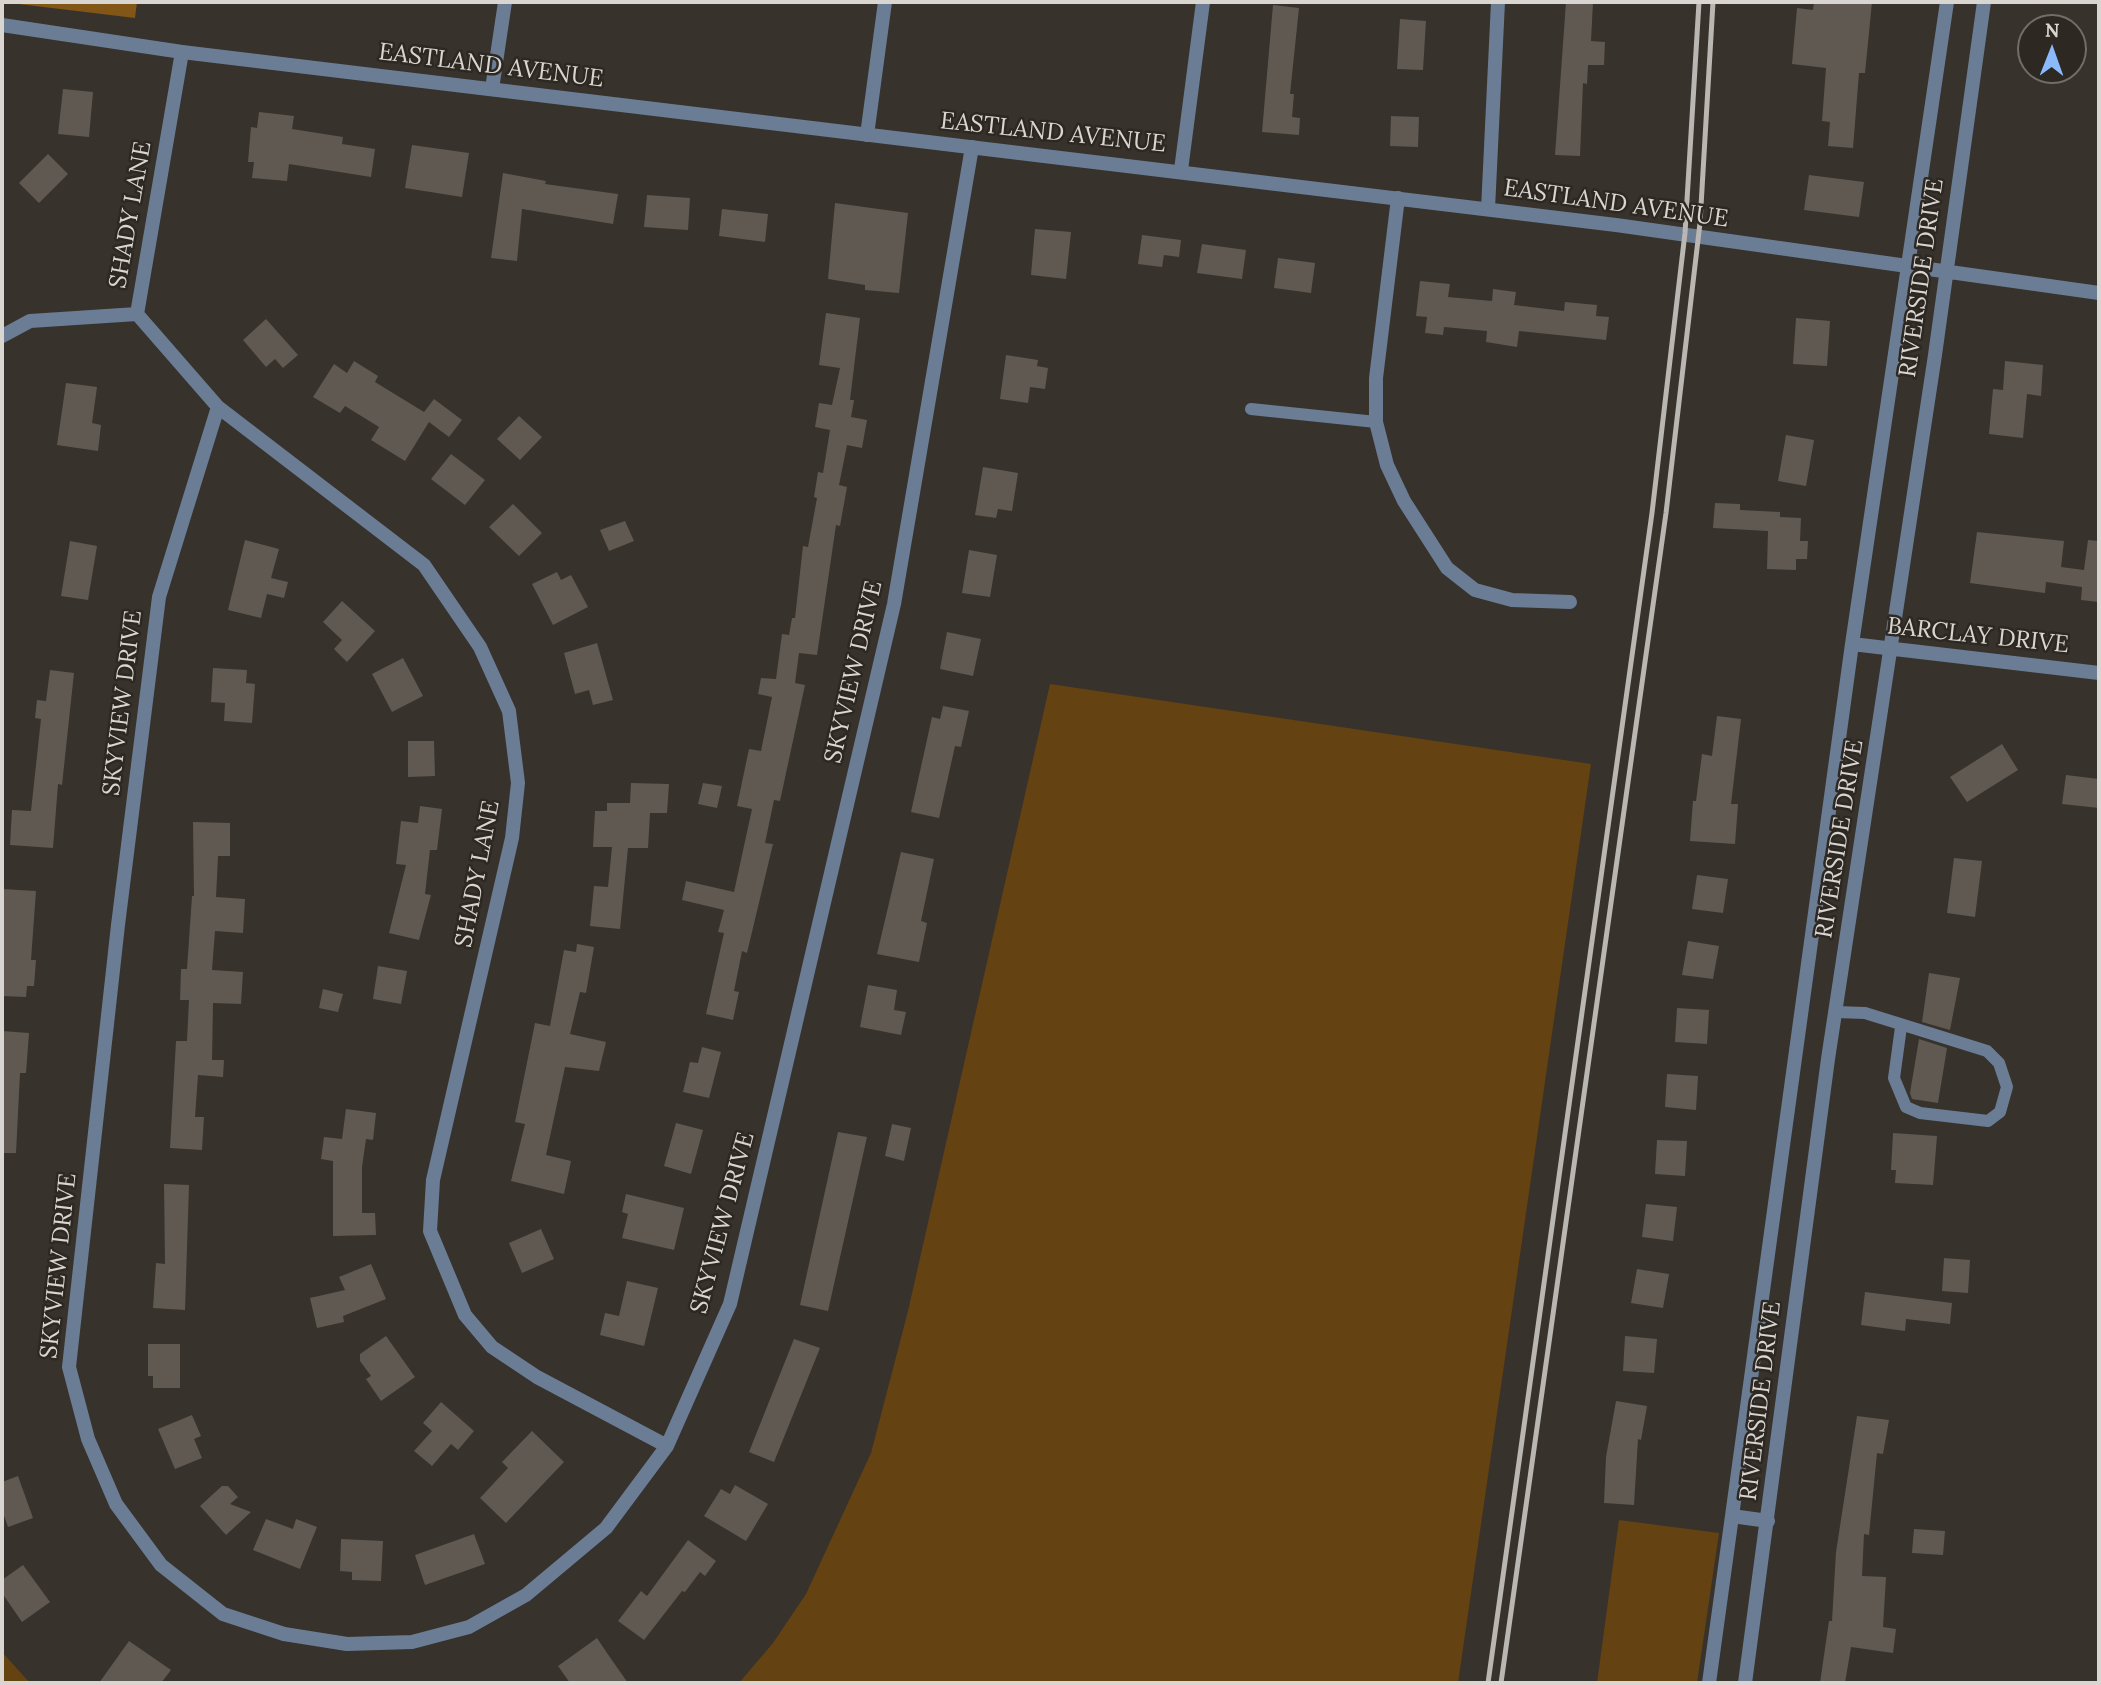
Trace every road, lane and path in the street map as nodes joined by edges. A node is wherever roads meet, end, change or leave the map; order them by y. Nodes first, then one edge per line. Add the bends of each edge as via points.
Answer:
1 (505, 2) edge
2 (885, 2) edge
3 (1203, 2) edge
4 (1498, 2) edge
5 (1947, 2) edge
6 (1984, 2) edge
7 (2, 25) edge
8 (182, 51) junction
9 (492, 89) junction
10 (867, 135) junction
11 (972, 147) junction
12 (1181, 170) junction
13 (1398, 198) junction
14 (1488, 209) junction
15 (1906, 267) junction
16 (1947, 273) junction
17 (2099, 293) edge
18 (137, 314) junction
19 (2, 336) edge
20 (218, 407) junction
21 (1251, 409) dead end
22 (1376, 422) junction
23 (1570, 602) dead end
24 (1852, 644) junction
25 (1891, 650) junction
26 (2099, 673) edge
27 (1836, 1012) junction
28 (1901, 1027) junction
29 (667, 1446) junction
30 (1732, 1516) junction
31 (1768, 1521) junction
32 (1709, 1683) edge
33 (1745, 1683) edge

1 - 9 street
2 - 10 street
3 - 12 street
4 - 14 street
5 - 15 street, RIVERSIDE DRIVE
6 - 16 street, RIVERSIDE DRIVE
7 - 8 street, EASTLAND AVENUE
8 - 9 street, EASTLAND AVENUE
8 - 18 street, SHADY LANE
9 - 10 street, EASTLAND AVENUE
10 - 11 street, EASTLAND AVENUE
11 - 12 street, EASTLAND AVENUE
11 - 29 street, SKYVIEW DRIVE via 894,604 753,1210 730,1304
12 - 13 street, EASTLAND AVENUE
13 - 14 street, EASTLAND AVENUE
13 - 22 street via 1376,378
14 - 15 street, EASTLAND AVENUE
15 - 16 street, EASTLAND AVENUE
15 - 24 street, RIVERSIDE DRIVE
16 - 17 street, EASTLAND AVENUE
16 - 25 street, RIVERSIDE DRIVE
18 - 19 street via 30,321
18 - 20 street, SHADY LANE
20 - 29 street, SHADY LANE via 424,565 480,648 509,711 518,783 512,838 433,1180 429,1231 465,1315 492,1347 537,1377
20 - 29 street, SKYVIEW DRIVE via 159,597 69,1367 88,1439 116,1504 161,1565 223,1614 284,1634 347,1644 412,1642 458,1630 526,1595 606,1528
21 - 22 lane
22 - 23 street via 1387,465 1404,501 1447,568 1475,590 1512,600
24 - 25 street, BARCLAY DRIVE
24 - 30 street, RIVERSIDE DRIVE
25 - 26 street, BARCLAY DRIVE
25 - 27 street, RIVERSIDE DRIVE
27 - 28 lane via 1865,1013
27 - 31 street, RIVERSIDE DRIVE
28 - 28 lane via 1987,1051 1999,1063 2007,1087 2000,1112 1988,1121 1920,1113 1906,1107 1894,1078
30 - 31 street
30 - 32 street, RIVERSIDE DRIVE
31 - 33 street, RIVERSIDE DRIVE

